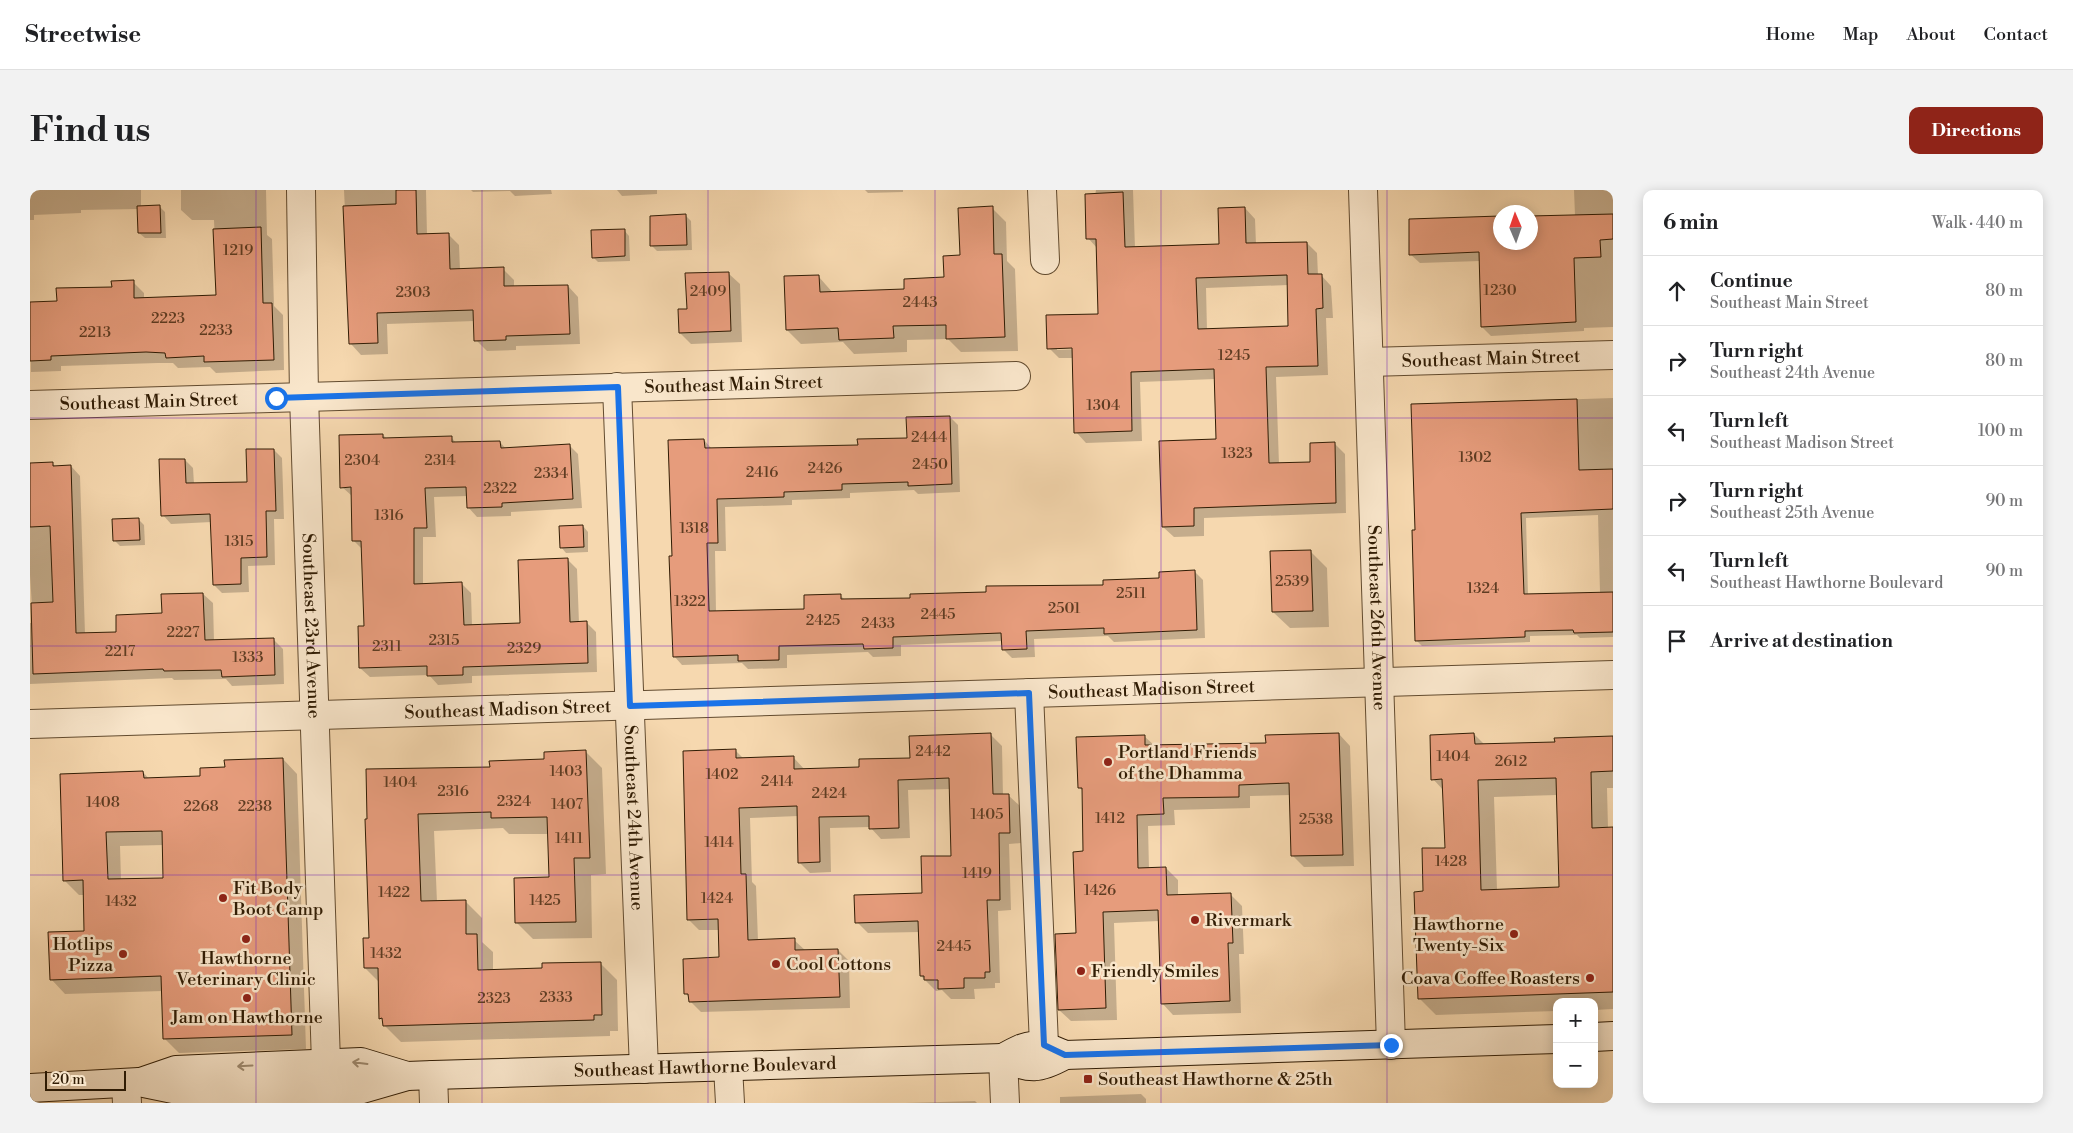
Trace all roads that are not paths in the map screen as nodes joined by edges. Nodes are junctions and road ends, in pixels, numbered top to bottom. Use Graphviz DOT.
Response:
graph roads {
  1 [pos="301,190"];
  2 [pos="1042,190"];
  3 [pos="1363,190"];
  4 [pos="1045,260"];
  5 [pos="1613,356"];
  6 [pos="1369,362"];
  7 [pos="1016,376"];
  8 [pos="618,387"];
  9 [pos="304,396"];
  10 [pos="30,405"];
  11 [pos="1613,676"];
  12 [pos="1378,682"];
  13 [pos="1029,693"];
  14 [pos="630,706"];
  15 [pos="315,715"];
  16 [pos="30,724"];
  17 [pos="1613,1036"];
  18 [pos="1598,1037"];
  19 [pos="1553,1039"];
  20 [pos="1391,1045"];
  21 [pos="1054,1050"];
  22 [pos="1003,1058"];
  23 [pos="326,1063"];
  24 [pos="728,1067"];
  25 [pos="644,1069"];
  26 [pos="420,1076"];
  27 [pos="30,1088"];
  28 [pos="131,1089"];
  29 [pos="434,1103"];
  30 [pos="730,1103"];
  31 [pos="1005,1103"];
  1 -- 9 [label="street, Southeast 23rd Avenue"];
  2 -- 4 [label="street"];
  3 -- 6 [label="street, Southeast 26th Avenue"];
  5 -- 6 [label="street, Southeast Main Street"];
  6 -- 12 [label="street, Southeast 26th Avenue"];
  7 -- 8 [label="street, Southeast Main Street"];
  8 -- 9 [label="street, Southeast Main Street"];
  8 -- 14 [label="street, Southeast 24th Avenue"];
  9 -- 10 [label="street, Southeast Main Street"];
  9 -- 15 [label="street, Southeast 23rd Avenue"];
  11 -- 12 [label="street, Southeast Madison Street"];
  12 -- 13 [label="street, Southeast Madison Street"];
  12 -- 20 [label="street, Southeast 26th Avenue"];
  13 -- 14 [label="street, Southeast Madison Street"];
  13 -- 21 [label="street"];
  14 -- 15 [label="street, Southeast Madison Street"];
  14 -- 25 [label="street, Southeast 24th Avenue"];
  15 -- 16 [label="street, Southeast Madison Street"];
  15 -- 23 [label="street, Southeast 23rd Avenue"];
  17 -- 18 [label="street"];
  19 -- 20 [label="street, Southeast Hawthorne Boulevard"];
  20 -- 21 [label="street, Southeast Hawthorne Boulevard"];
  21 -- 22 [label="street, Southeast Hawthorne Boulevard"];
  22 -- 24 [label="street, Southeast Hawthorne Boulevard"];
  22 -- 31 [label="street"];
  26 -- 23 [label="street, Southeast Hawthorne Boulevard, one-way"];
  23 -- 28 [label="street, Southeast Hawthorne Boulevard, one-way"];
  24 -- 25 [label="street, Southeast Hawthorne Boulevard"];
  24 -- 30 [label="street"];
  25 -- 26 [label="street, Southeast Hawthorne Boulevard"];
  26 -- 28 [label="street, Southeast Hawthorne Boulevard"];
  26 -- 29 [label="street"];
  27 -- 28 [label="street, Southeast Hawthorne Boulevard"];
}
